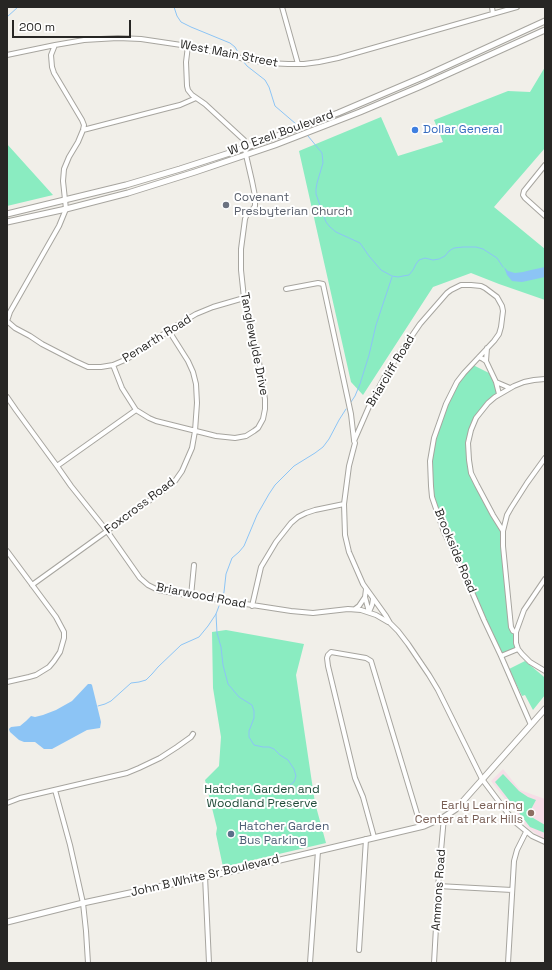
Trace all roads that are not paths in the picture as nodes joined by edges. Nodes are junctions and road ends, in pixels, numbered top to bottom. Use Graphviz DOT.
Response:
graph roads {
  1 [pos="282,7"];
  2 [pos="492,7"];
  3 [pos="517,7"];
  4 [pos="493,14"];
  5 [pos="545,21"];
  6 [pos="545,30"];
  7 [pos="504,40"];
  8 [pos="54,45"];
  9 [pos="188,46"];
  10 [pos="507,47"];
  11 [pos="7,56"];
  12 [pos="298,64"];
  13 [pos="433,72"];
  14 [pos="436,79"];
  15 [pos="384,93"];
  16 [pos="196,98"];
  17 [pos="388,101"];
  18 [pos="83,130"];
  19 [pos="245,148"];
  20 [pos="246,155"];
  21 [pos="545,165"];
  22 [pos="65,201"];
  23 [pos="66,209"];
  24 [pos="7,214"];
  25 [pos="545,216"];
  26 [pos="7,222"];
  27 [pos="286,289"];
  28 [pos="244,298"];
  29 [pos="9,313"];
  30 [pos="7,321"];
  31 [pos="169,331"];
  32 [pos="488,348"];
  33 [pos="478,357"];
  34 [pos="486,361"];
  35 [pos="113,365"];
  36 [pos="545,379"];
  37 [pos="496,382"];
  38 [pos="510,388"];
  39 [pos="499,394"];
  40 [pos="7,397"];
  41 [pos="136,410"];
  42 [pos="195,431"];
  43 [pos="354,441"];
  44 [pos="545,458"];
  45 [pos="57,466"];
  46 [pos="344,504"];
  47 [pos="107,531"];
  48 [pos="503,532"];
  49 [pos="7,551"];
  50 [pos="194,565"];
  51 [pos="545,580"];
  52 [pos="32,585"];
  53 [pos="366,589"];
  54 [pos="191,596"];
  55 [pos="365,597"];
  56 [pos="373,599"];
  57 [pos="252,606"];
  58 [pos="355,609"];
  59 [pos="369,612"];
  60 [pos="390,623"];
  61 [pos="516,632"];
  62 [pos="518,649"];
  63 [pos="501,656"];
  64 [pos="545,671"];
  65 [pos="7,682"];
  66 [pos="545,708"];
  67 [pos="531,725"];
  68 [pos="193,734"];
  69 [pos="482,779"];
  70 [pos="55,790"];
  71 [pos="7,803"];
  72 [pos="444,818"];
  73 [pos="421,827"];
  74 [pos="526,832"];
  75 [pos="374,837"];
  76 [pos="366,839"];
  77 [pos="545,842"];
  78 [pos="318,850"];
  79 [pos="205,876"];
  80 [pos="438,886"];
  81 [pos="512,890"];
  82 [pos="83,903"];
  83 [pos="7,922"];
  84 [pos="359,950"];
  85 [pos="88,963"];
  86 [pos="210,963"];
  87 [pos="310,963"];
  88 [pos="434,963"];
  89 [pos="508,963"];
  1 -- 12 [label="street"];
  2 -- 4 [label="street"];
  3 -- 4 [label="street, West Main Street"];
  4 -- 12 [label="street, West Main Street"];
  5 -- 7 [label="main road, W O Ezell Boulevard"];
  6 -- 10 [label="main road, W O Ezell Boulevard"];
  7 -- 10 [label="main road"];
  7 -- 13 [label="main road, W O Ezell Boulevard"];
  8 -- 9 [label="street, West Main Street"];
  8 -- 11 [label="street, West Main Street"];
  8 -- 18 [label="street"];
  9 -- 12 [label="street, West Main Street"];
  9 -- 16 [label="street"];
  10 -- 14 [label="main road, W O Ezell Boulevard"];
  13 -- 14 [label="main road"];
  13 -- 15 [label="main road, W O Ezell Boulevard"];
  14 -- 17 [label="main road, W O Ezell Boulevard"];
  15 -- 17 [label="main road"];
  15 -- 19 [label="main road, W O Ezell Boulevard"];
  16 -- 18 [label="street"];
  16 -- 19 [label="street"];
  17 -- 20 [label="main road, W O Ezell Boulevard"];
  18 -- 22 [label="street"];
  19 -- 20 [label="street"];
  19 -- 22 [label="main road, W O Ezell Boulevard"];
  20 -- 23 [label="main road, W O Ezell Boulevard"];
  20 -- 28 [label="street, Tanglewylde Drive"];
  21 -- 25 [label="street"];
  22 -- 23 [label="street"];
  22 -- 24 [label="main road, W O Ezell Boulevard"];
  23 -- 26 [label="main road, W O Ezell Boulevard"];
  23 -- 29 [label="street"];
  27 -- 43 [label="street"];
  28 -- 31 [label="street, Penarth Road"];
  28 -- 42 [label="street, Tanglewylde Drive"];
  29 -- 30 [label="street"];
  30 -- 35 [label="street, Penarth Road"];
  31 -- 35 [label="street, Penarth Road"];
  31 -- 42 [label="street, Foxcross Road"];
  32 -- 33 [label="street, Brookside Road"];
  32 -- 34 [label="street"];
  32 -- 43 [label="street, Briarcliff Road"];
  33 -- 34 [label="street"];
  33 -- 63 [label="street, Brookside Road"];
  34 -- 37 [label="street"];
  35 -- 41 [label="street, Tanglewylde Drive"];
  36 -- 38 [label="street"];
  37 -- 38 [label="street"];
  37 -- 39 [label="street"];
  38 -- 39 [label="street"];
  39 -- 48 [label="street"];
  40 -- 45 [label="street, Briarwood Road"];
  41 -- 42 [label="street, Tanglewylde Drive"];
  41 -- 45 [label="street"];
  42 -- 47 [label="street, Foxcross Road"];
  43 -- 46 [label="street, Briarcliff Road"];
  44 -- 48 [label="street"];
  45 -- 47 [label="street, Briarwood Road"];
  46 -- 53 [label="street, Briarcliff Road"];
  46 -- 57 [label="street"];
  47 -- 52 [label="street, Foxcross Road"];
  47 -- 54 [label="street, Briarwood Road"];
  48 -- 61 [label="street"];
  49 -- 52 [label="street"];
  50 -- 54 [label="street"];
  51 -- 61 [label="street"];
  52 -- 65 [label="street"];
  53 -- 55 [label="street"];
  53 -- 56 [label="street, Briarcliff Road"];
  54 -- 57 [label="street, Briarwood Road"];
  55 -- 58 [label="street"];
  55 -- 59 [label="street"];
  56 -- 59 [label="street"];
  56 -- 60 [label="street, Briarcliff Road"];
  57 -- 58 [label="street, Briarwood Road"];
  58 -- 59 [label="street, Briarwood Road"];
  59 -- 60 [label="street, Briarwood Road"];
  60 -- 69 [label="street, Briarcliff Road"];
  61 -- 62 [label="street"];
  62 -- 63 [label="street"];
  62 -- 64 [label="street"];
  63 -- 67 [label="street, Brookside Road"];
  66 -- 67 [label="main road, John B White Sr Boulevard"];
  67 -- 69 [label="main road, John B White Sr Boulevard"];
  68 -- 70 [label="street"];
  69 -- 72 [label="main road, John B White Sr Boulevard"];
  69 -- 74 [label="street, Briarcliff Road"];
  70 -- 71 [label="street"];
  70 -- 82 [label="street"];
  72 -- 73 [label="main road, John B White Sr Boulevard"];
  72 -- 80 [label="street, Ammons Road"];
  73 -- 75 [label="main road, John B White Sr Boulevard"];
  73 -- 75 [label="street"];
  74 -- 77 [label="street, Briarcliff Road"];
  74 -- 81 [label="street"];
  75 -- 76 [label="main road, John B White Sr Boulevard"];
  76 -- 78 [label="main road, John B White Sr Boulevard"];
  76 -- 84 [label="street"];
  78 -- 79 [label="main road, John B White Sr Boulevard"];
  78 -- 87 [label="street"];
  79 -- 82 [label="main road, John B White Sr Boulevard"];
  79 -- 86 [label="street"];
  80 -- 81 [label="street"];
  80 -- 88 [label="street, Ammons Road"];
  81 -- 89 [label="street"];
  82 -- 83 [label="main road, John B White Sr Boulevard"];
  82 -- 85 [label="street"];
}
